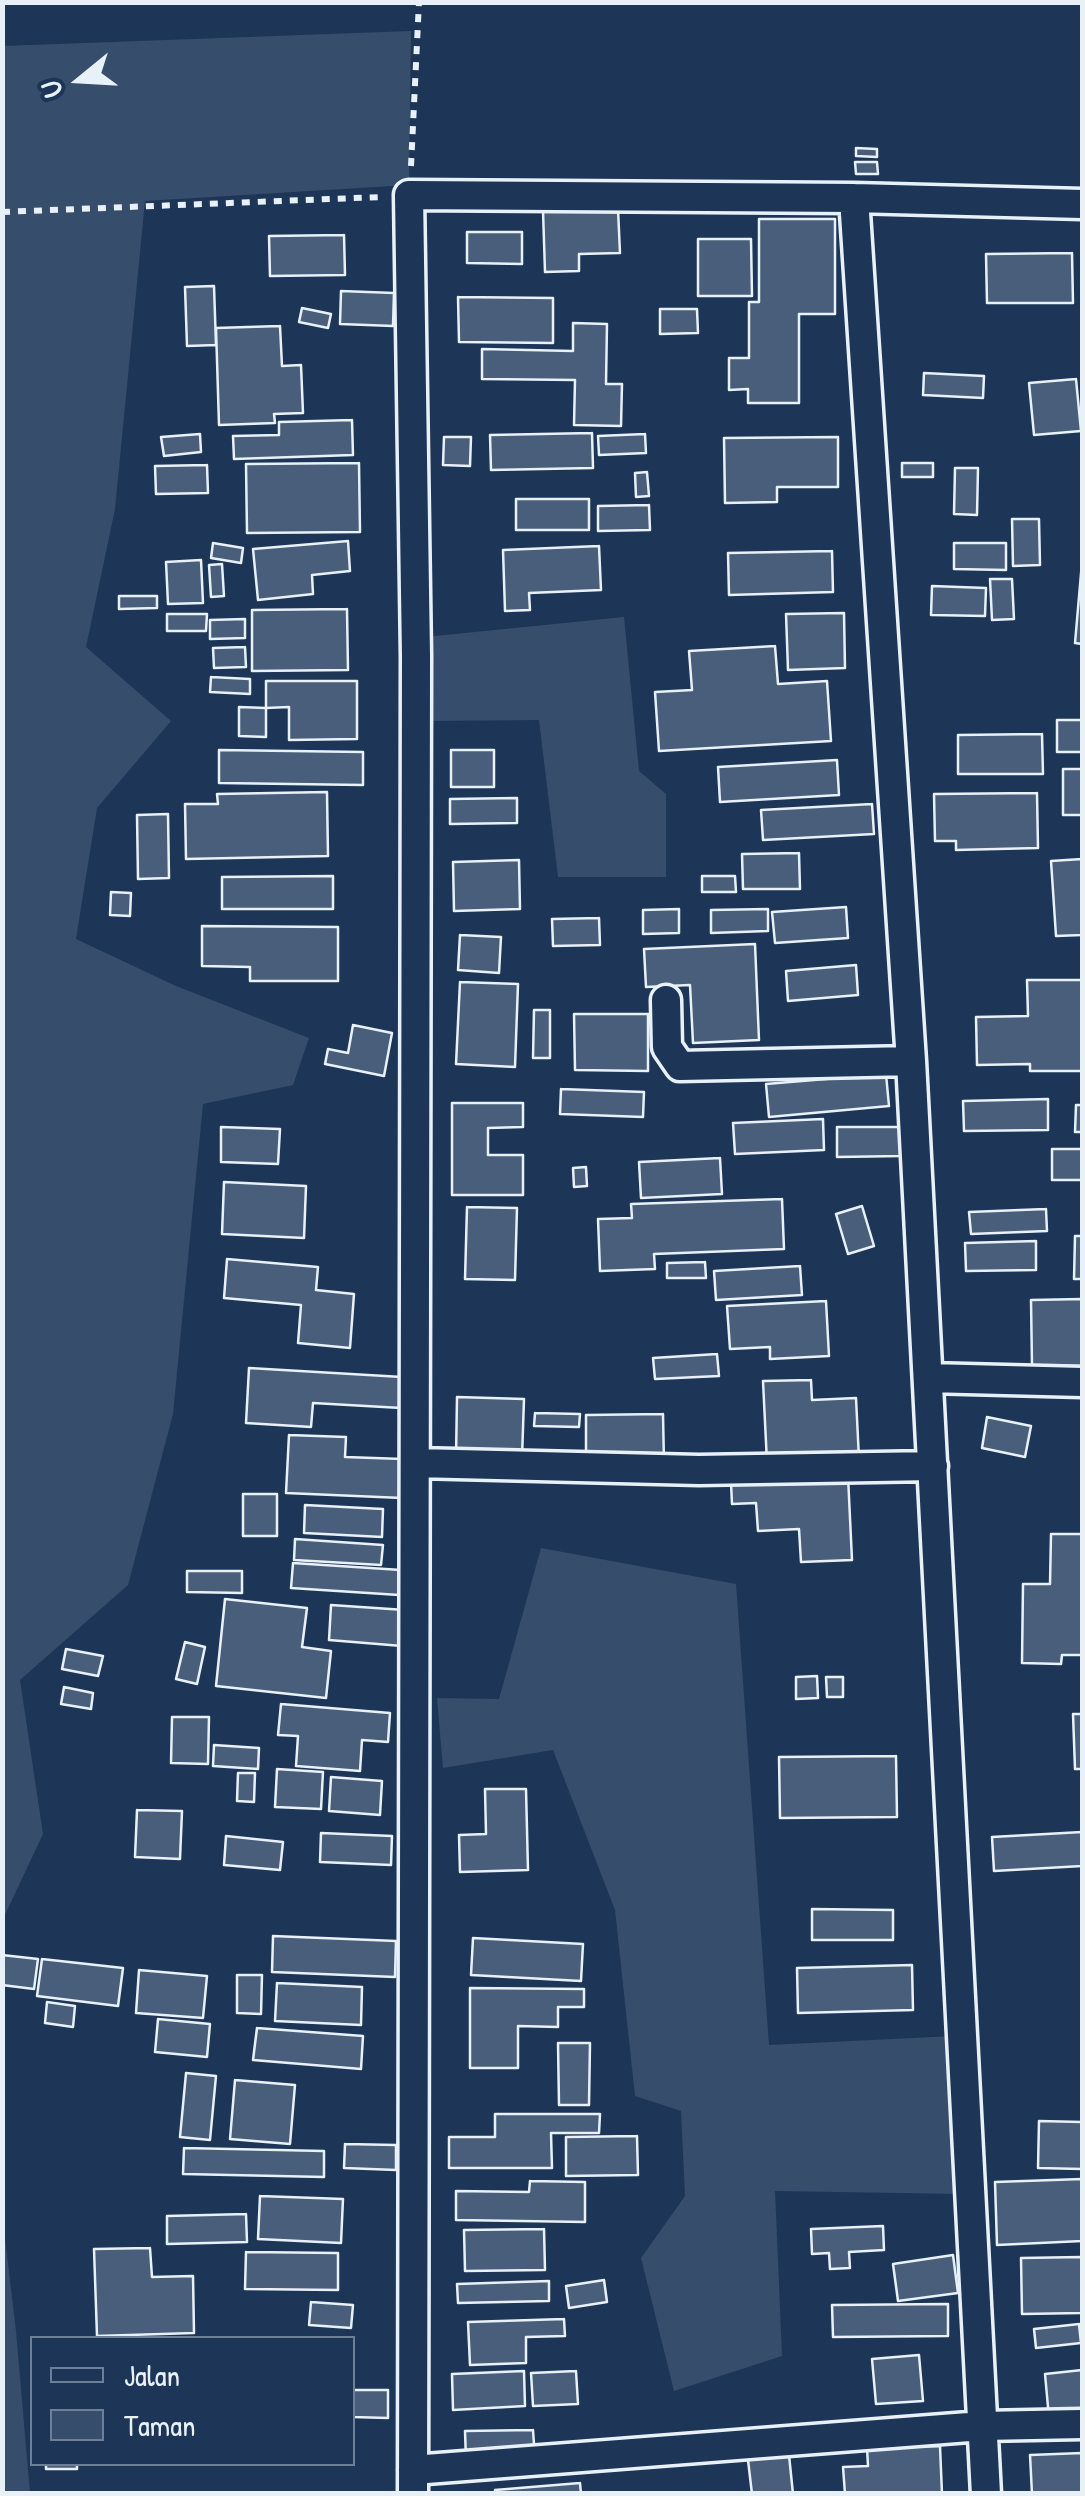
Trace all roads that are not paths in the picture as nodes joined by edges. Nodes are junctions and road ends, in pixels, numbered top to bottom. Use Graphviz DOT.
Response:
graph roads {
  1 [pos="854,198"];
  2 [pos="1082,204"];
  3 [pos="666,1000"];
  4 [pos="911,1061"];
  5 [pos="928,1378"];
  6 [pos="1082,1382"];
  7 [pos="416,1463"];
  8 [pos="933,1466"];
  9 [pos="1082,2424"];
  10 [pos="982,2426"];
  11 [pos="413,2482"];
  12 [pos="986,2494"];
  1 -- 2 [label="street"];
  1 -- 4 [label="street"];
  1 -- 7 [label="street"];
  3 -- 4 [label="street"];
  4 -- 5 [label="street"];
  5 -- 6 [label="street"];
  5 -- 8 [label="street"];
  7 -- 8 [label="street"];
  7 -- 11 [label="street"];
  8 -- 10 [label="street"];
  9 -- 10 [label="street"];
  10 -- 11 [label="street"];
  10 -- 12 [label="street"];
}
